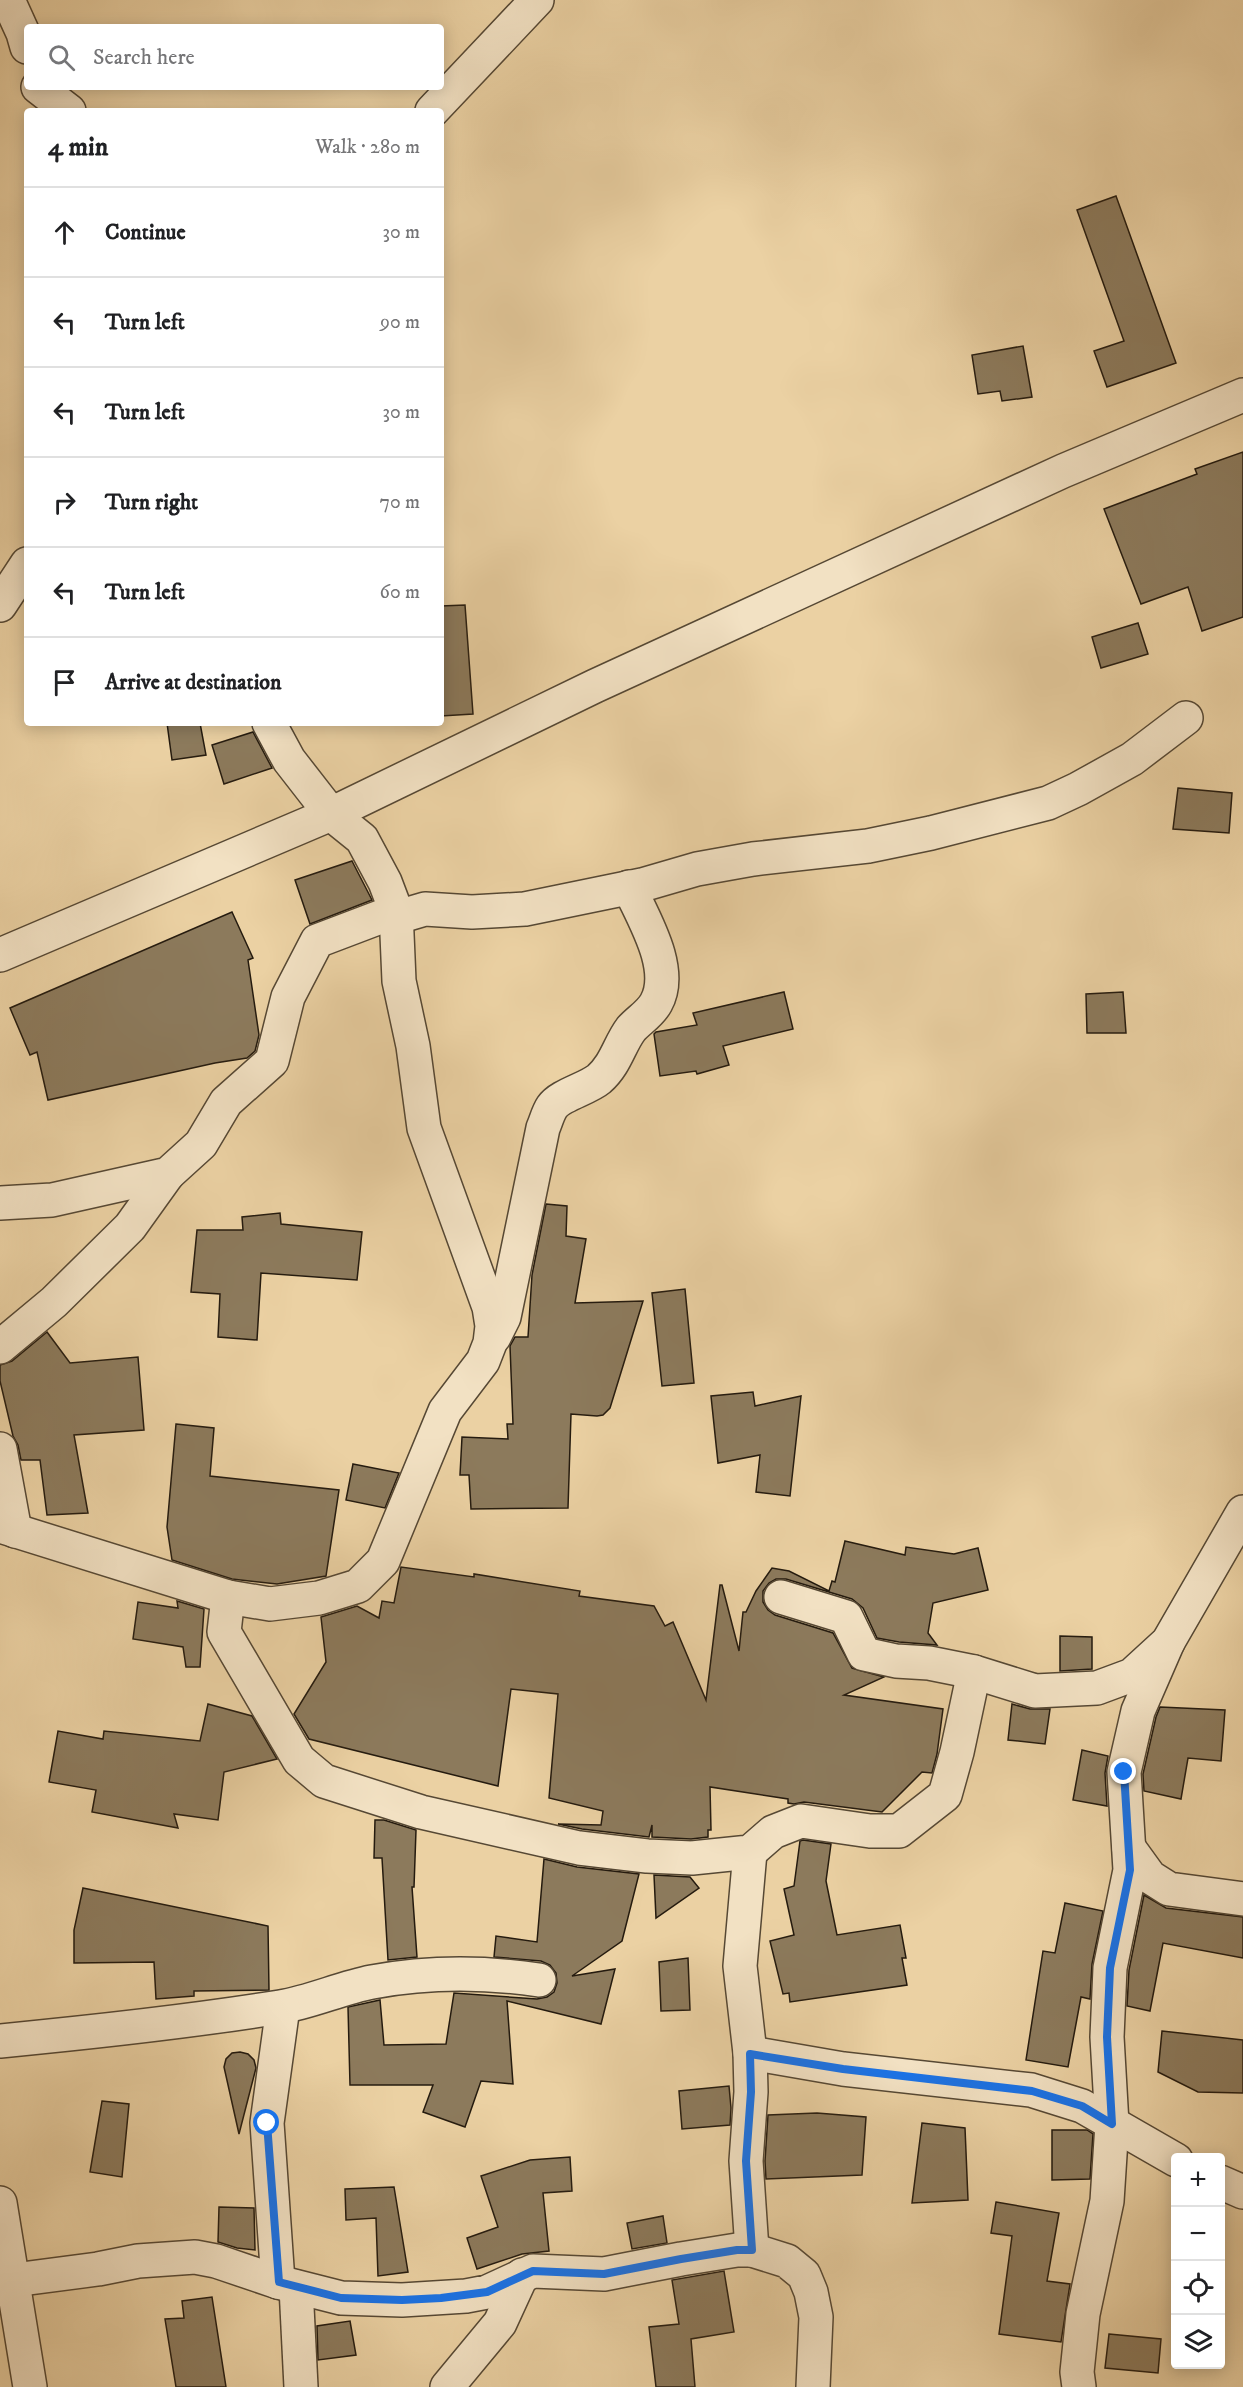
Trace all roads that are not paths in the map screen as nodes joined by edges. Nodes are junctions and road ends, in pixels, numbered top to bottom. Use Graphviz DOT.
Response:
graph roads {
  1 [pos="8,0"];
  2 [pos="537,0"];
  3 [pos="24,36"];
  4 [pos="42,90"];
  5 [pos="65,108"];
  6 [pos="435,108"];
  7 [pos="1243,395"];
  8 [pos="24,569"];
  9 [pos="0,605"];
  10 [pos="1186,718"];
  11 [pos="271,726"];
  12 [pos="331,814"];
  13 [pos="629,887"];
  14 [pos="396,911"];
  15 [pos="0,955"];
  16 [pos="168,1174"];
  17 [pos="0,1203"];
  18 [pos="490,1343"];
  19 [pos="0,1347"];
  20 [pos="0,1449"];
  21 [pos="1243,1512"];
  22 [pos="7,1529"];
  23 [pos="228,1596"];
  24 [pos="781,1597"];
  25 [pos="1168,1642"];
  26 [pos="975,1672"];
  27 [pos="1129,1848"];
  28 [pos="750,1852"];
  29 [pos="1243,1899"];
  30 [pos="539,1980"];
  31 [pos="283,2007"];
  32 [pos="0,2042"];
  33 [pos="750,2054"];
  34 [pos="1112,2124"];
  35 [pos="1171,2157"];
  36 [pos="1225,2184"];
  37 [pos="1243,2192"];
  38 [pos="0,2203"];
  39 [pos="752,2250"];
  40 [pos="522,2275"];
  41 [pos="14,2280"];
  42 [pos="287,2284"];
  43 [pos="30,2387"];
  44 [pos="301,2387"];
  45 [pos="447,2387"];
  46 [pos="813,2387"];
  47 [pos="1079,2387"];
  1 -- 3 [label="street"];
  2 -- 6 [label="street"];
  4 -- 5 [label="street"];
  7 -- 12 [label="street"];
  8 -- 9 [label="street"];
  10 -- 13 [label="street"];
  11 -- 12 [label="street"];
  12 -- 14 [label="street"];
  12 -- 15 [label="street"];
  13 -- 14 [label="street"];
  13 -- 18 [label="street"];
  14 -- 16 [label="street"];
  14 -- 18 [label="street"];
  16 -- 17 [label="street"];
  16 -- 19 [label="street"];
  18 -- 23 [label="street"];
  20 -- 22 [label="street"];
  21 -- 25 [label="street"];
  22 -- 23 [label="street"];
  23 -- 28 [label="street"];
  24 -- 26 [label="street"];
  25 -- 26 [label="street"];
  25 -- 27 [label="street"];
  26 -- 28 [label="street"];
  27 -- 29 [label="street"];
  27 -- 34 [label="street"];
  28 -- 33 [label="street"];
  30 -- 31 [label="street"];
  31 -- 32 [label="street"];
  31 -- 42 [label="street"];
  33 -- 34 [label="street"];
  33 -- 39 [label="street"];
  34 -- 35 [label="street"];
  34 -- 47 [label="street"];
  36 -- 37 [label="street"];
  38 -- 41 [label="street"];
  39 -- 40 [label="street"];
  39 -- 46 [label="street"];
  40 -- 42 [label="street"];
  40 -- 45 [label="street"];
  41 -- 42 [label="street"];
  41 -- 43 [label="street"];
  42 -- 44 [label="street"];
}
